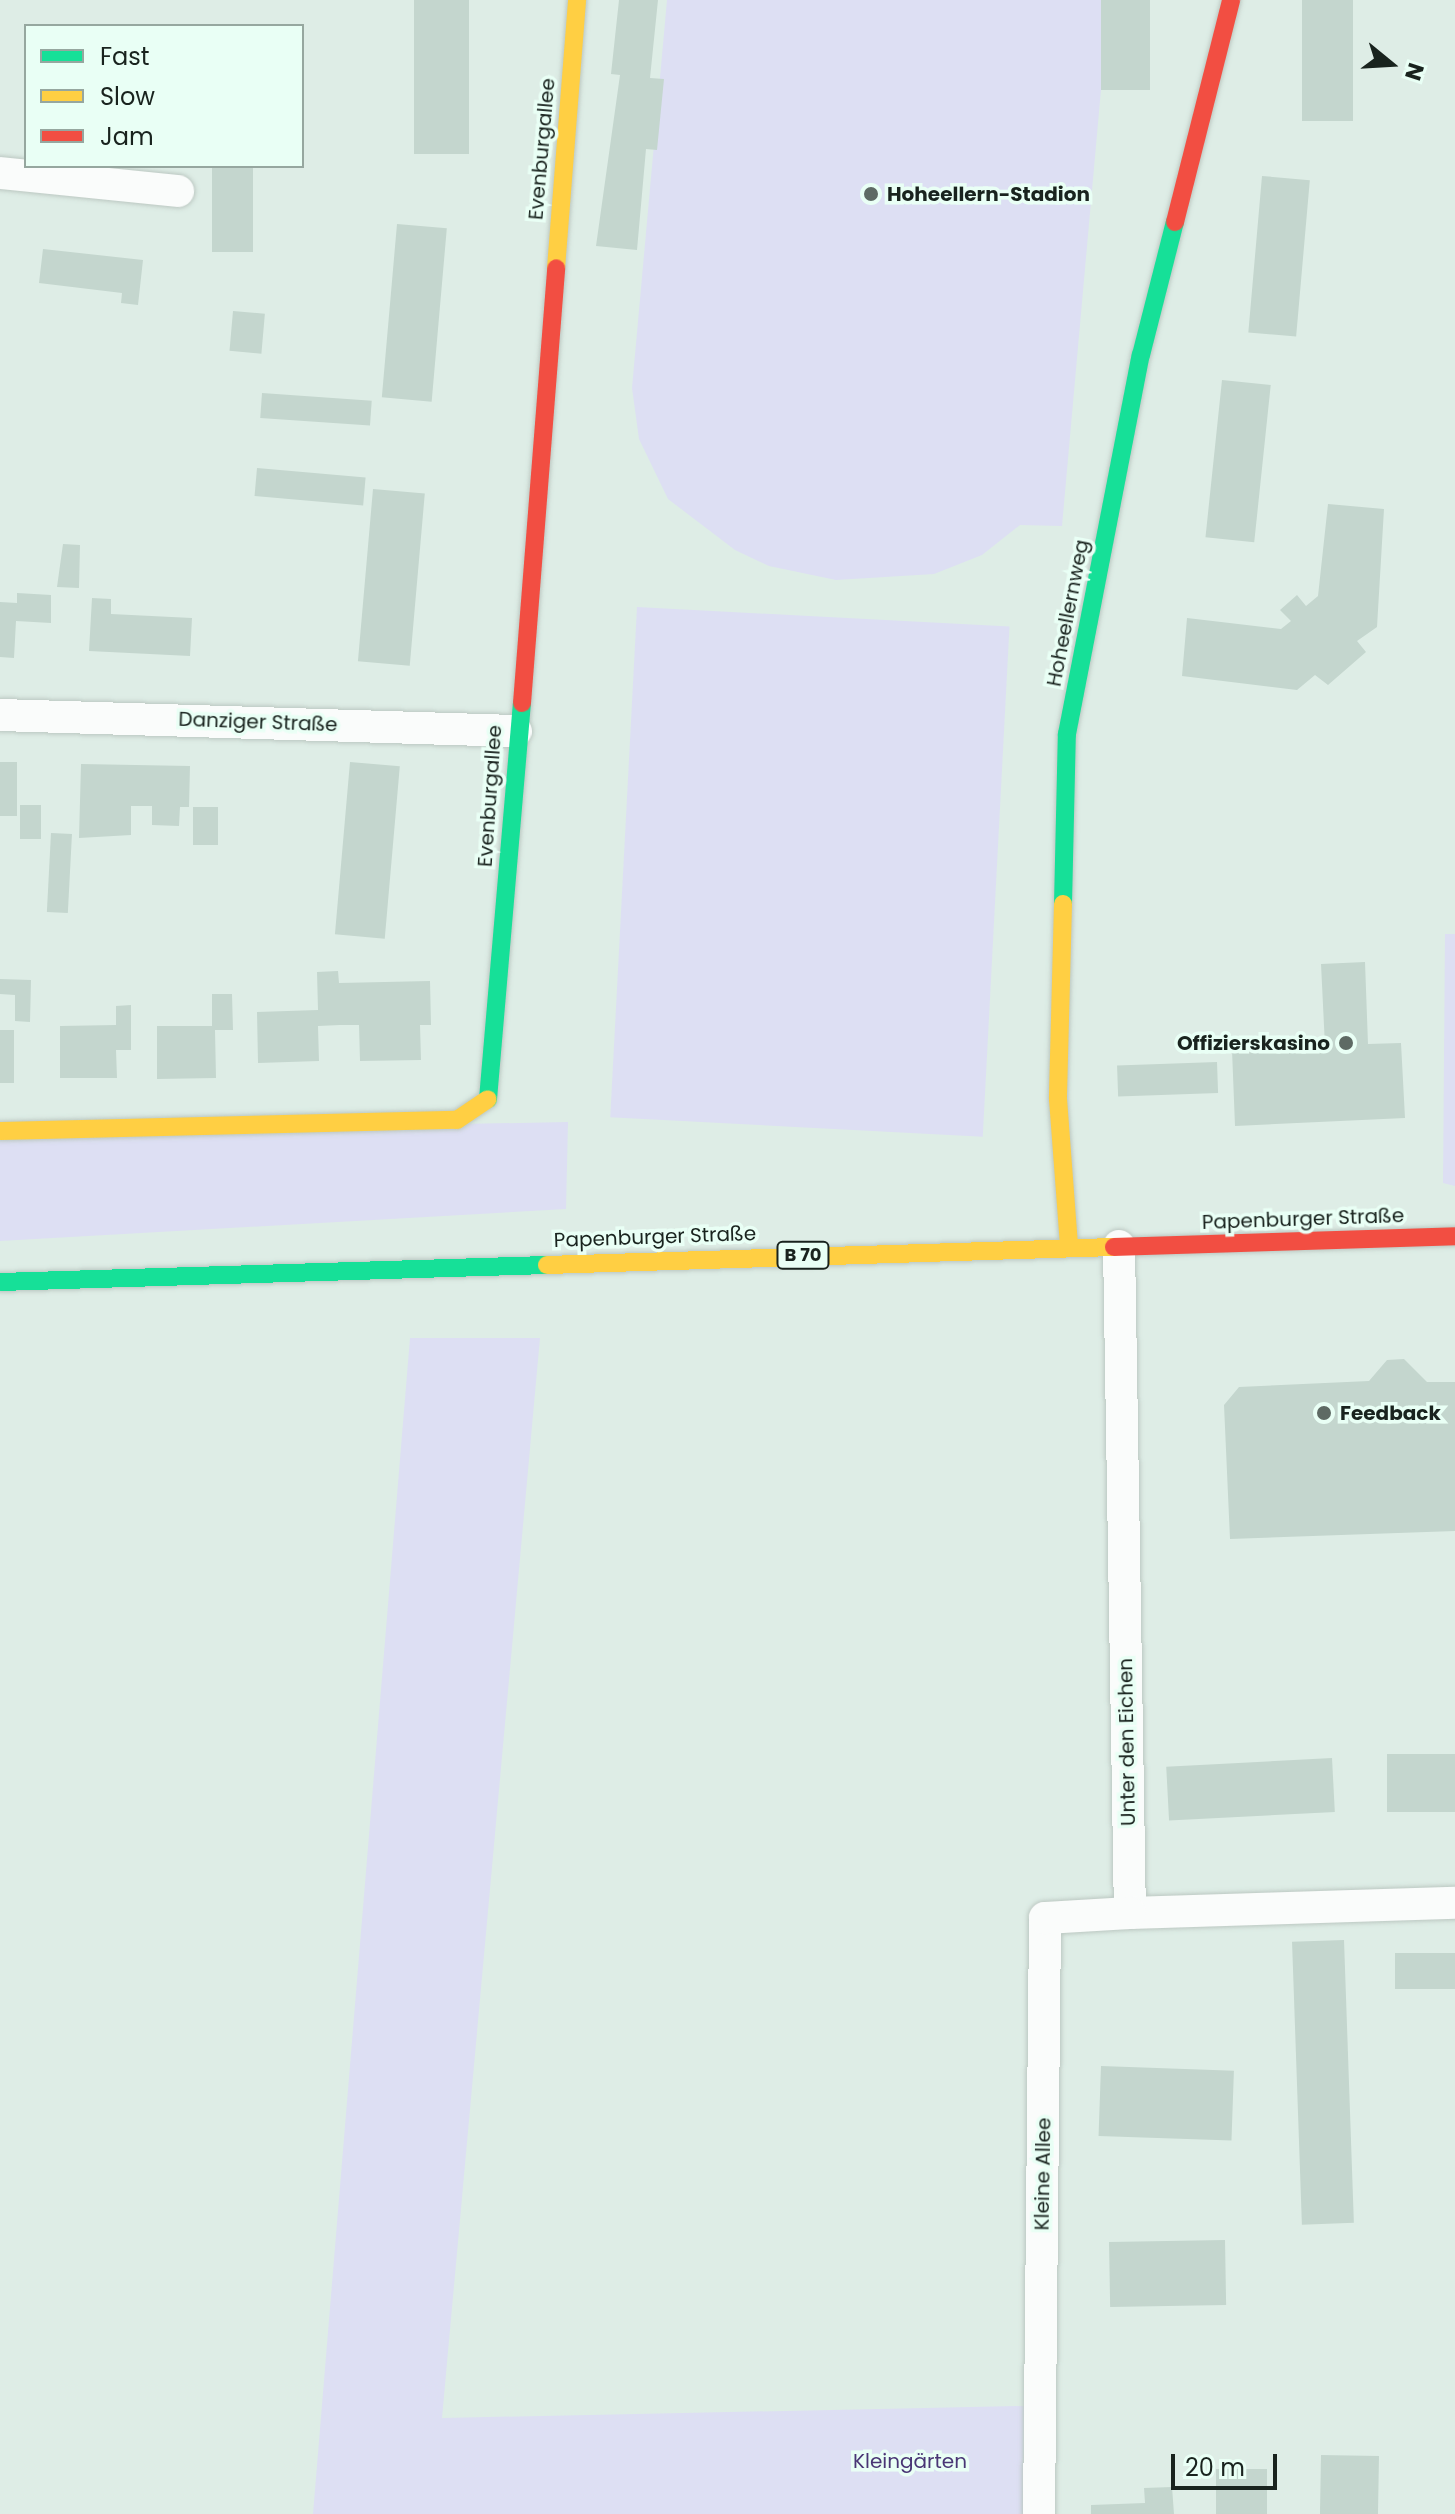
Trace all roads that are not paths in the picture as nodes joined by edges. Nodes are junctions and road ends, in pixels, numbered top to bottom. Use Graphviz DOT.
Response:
graph roads {
  1 [pos="577,0"];
  2 [pos="1231,0"];
  3 [pos="0,173"];
  4 [pos="178,191"];
  5 [pos="0,715"];
  6 [pos="516,731"];
  7 [pos="0,1131"];
  8 [pos="1455,1236"];
  9 [pos="1119,1246"];
  10 [pos="1069,1247"];
  11 [pos="0,1282"];
  12 [pos="1455,1903"];
  13 [pos="1130,1913"];
  14 [pos="1039,2514"];
  1 -- 6 [label="street, Evenburgallee"];
  2 -- 10 [label="street, Hoheellernweg"];
  3 -- 4 [label="street"];
  5 -- 6 [label="street, Danziger Straße"];
  6 -- 7 [label="street, Evenburgallee"];
  8 -- 9 [label="street, Papenburger Straße / B 70"];
  9 -- 10 [label="street, Papenburger Straße / B 70"];
  9 -- 13 [label="street, Unter den Eichen"];
  10 -- 11 [label="street, Papenburger Straße / B 70"];
  12 -- 13 [label="street"];
  13 -- 14 [label="street, Kleine Allee"];
}
